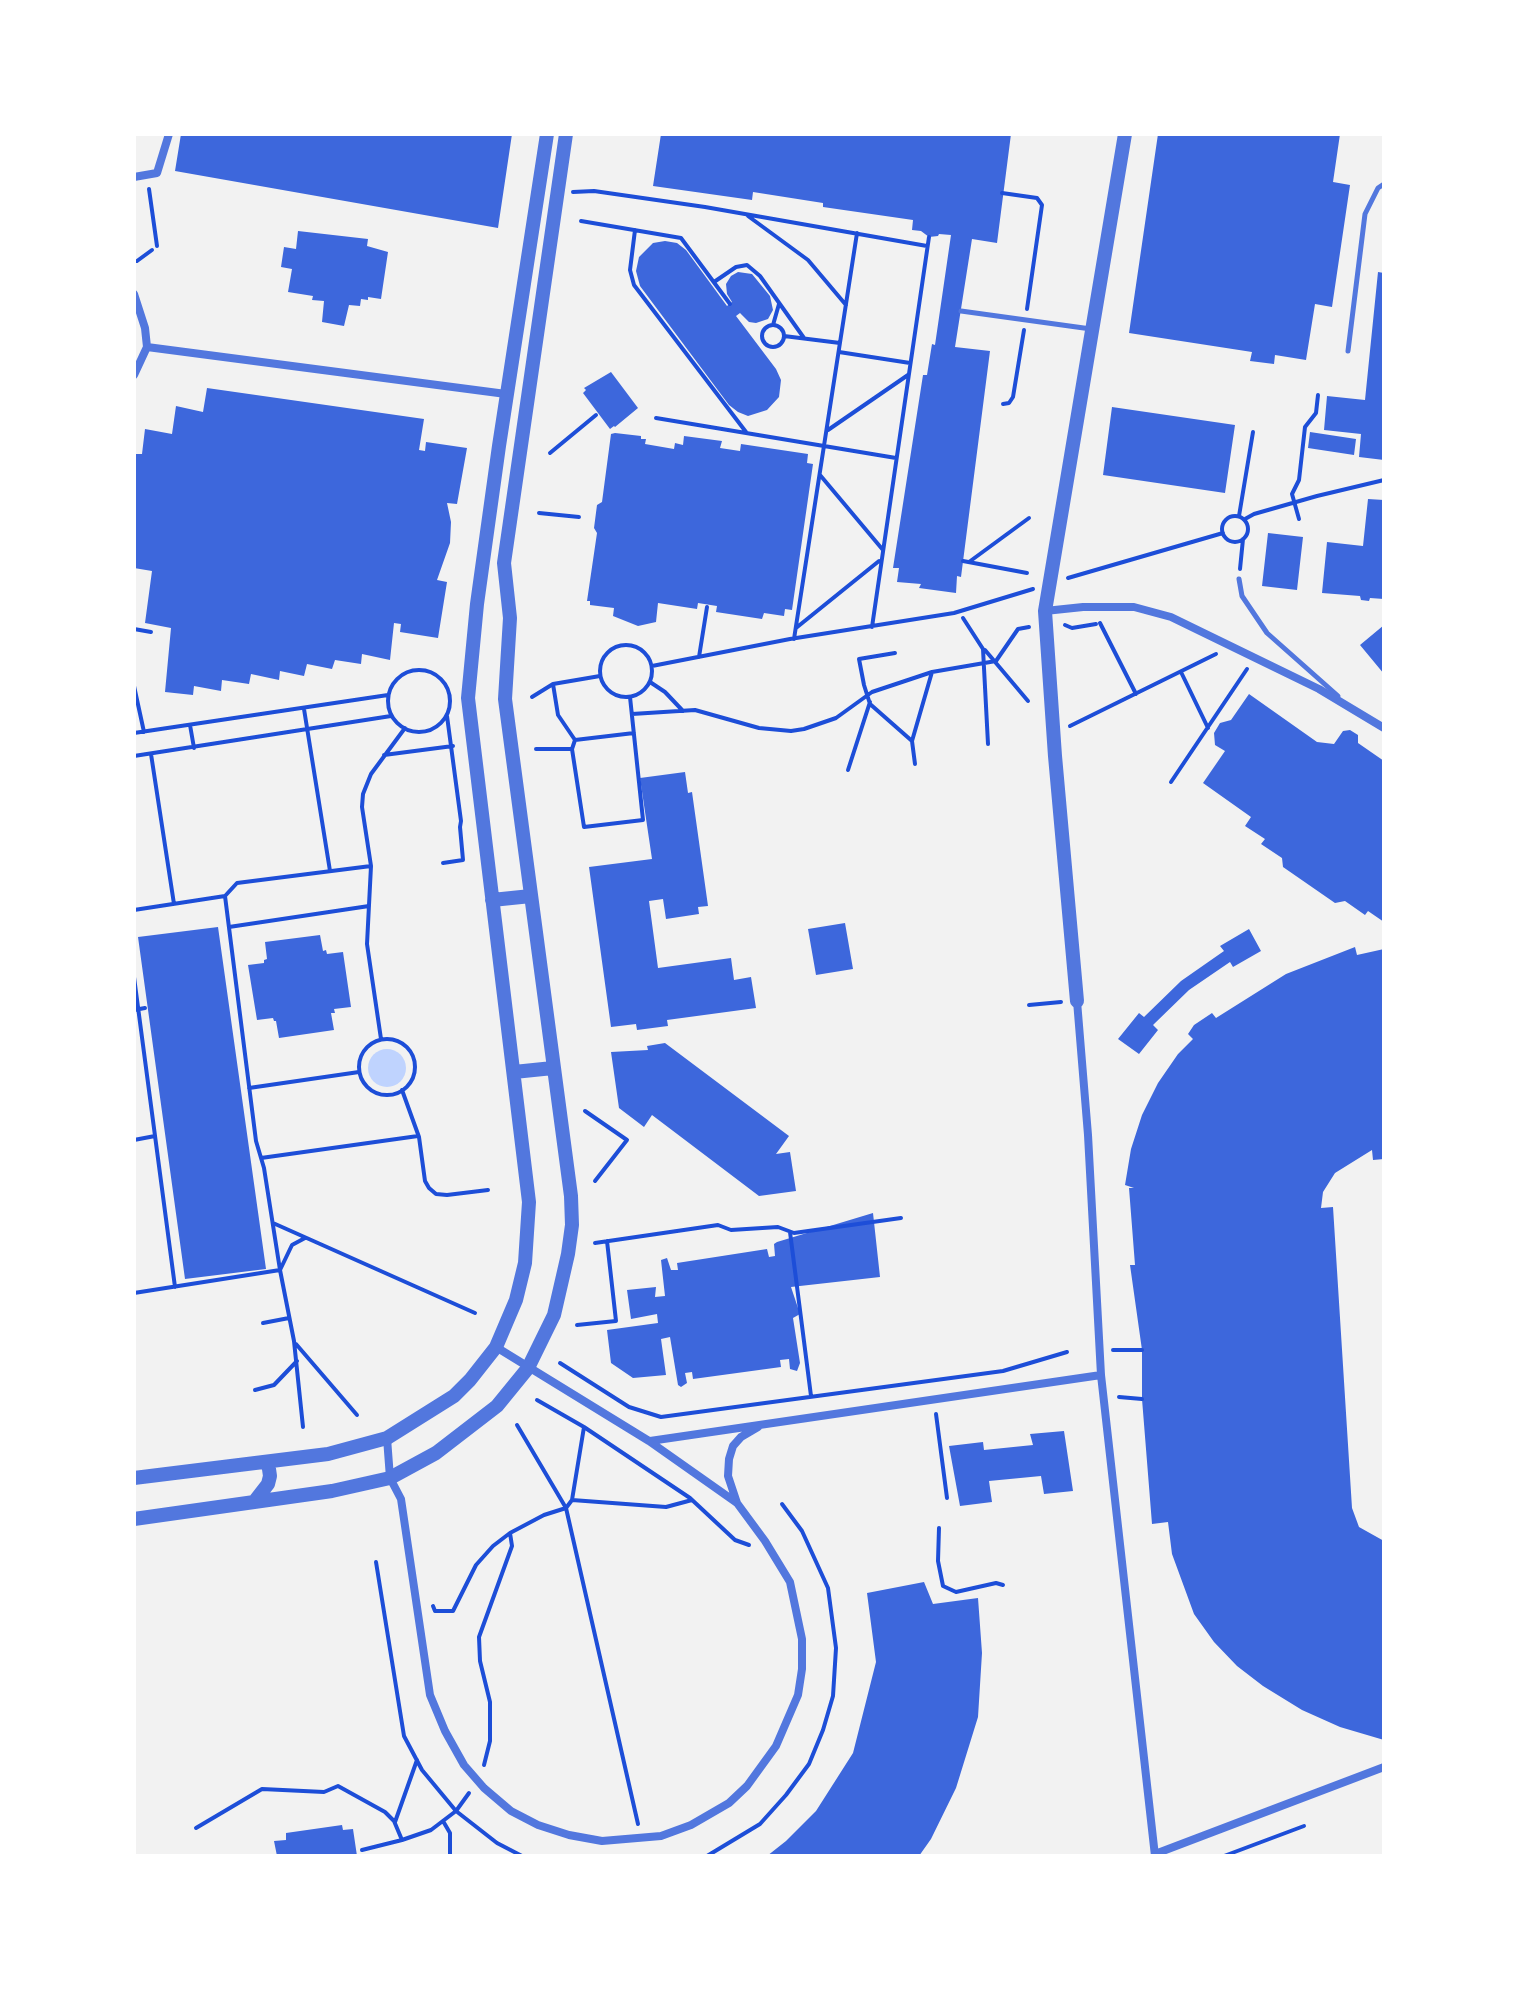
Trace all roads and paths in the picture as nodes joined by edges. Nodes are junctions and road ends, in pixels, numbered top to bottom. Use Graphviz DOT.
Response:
graph roads {
  1 [pos="169,134"];
  2 [pos="547,134"];
  3 [pos="566,134"];
  4 [pos="1125,134"];
  5 [pos="147,175"];
  6 [pos="134,177"];
  7 [pos="1384,184"];
  8 [pos="570,192"];
  9 [pos="1002,193"];
  10 [pos="746,214"];
  11 [pos="581,221"];
  12 [pos="635,230"];
  13 [pos="857,233"];
  14 [pos="929,237"];
  15 [pos="927,246"];
  16 [pos="137,261"];
  17 [pos="714,282"];
  18 [pos="134,294"];
  19 [pos="779,303"];
  20 [pos="730,304"];
  21 [pos="846,305"];
  22 [pos="961,311"];
  23 [pos="1025,320"];
  24 [pos="773,325"];
  25 [pos="1091,329"];
  26 [pos="784,336"];
  27 [pos="804,338"];
  28 [pos="840,343"];
  29 [pos="147,347"];
  30 [pos="1348,351"];
  31 [pos="839,352"];
  32 [pos="910,363"];
  33 [pos="134,375"];
  34 [pos="908,375"];
  35 [pos="506,394"];
  36 [pos="1318,395"];
  37 [pos="528,397"];
  38 [pos="1003,404"];
  39 [pos="596,415"];
  40 [pos="656,418"];
  41 [pos="828,430"];
  42 [pos="1253,432"];
  43 [pos="747,434"];
  44 [pos="825,447"];
  45 [pos="550,453"];
  46 [pos="896,458"];
  47 [pos="819,474"];
  48 [pos="1384,480"];
  49 [pos="1295,502"];
  50 [pos="539,513"];
  51 [pos="1239,516"];
  52 [pos="579,517"];
  53 [pos="1029,518"];
  54 [pos="1245,519"];
  55 [pos="1299,519"];
  56 [pos="1223,533"];
  57 [pos="1243,539"];
  58 [pos="883,550"];
  59 [pos="881,560"];
  60 [pos="1027,573"];
  61 [pos="1239,579"];
  62 [pos="1056,582"];
  63 [pos="1042,586"];
  64 [pos="707,607"];
  65 [pos="1045,611"];
  66 [pos="963,618"];
  67 [pos="1111,622"];
  68 [pos="1100,623"];
  69 [pos="1065,625"];
  70 [pos="872,627"];
  71 [pos="1029,627"];
  72 [pos="796,628"];
  73 [pos="134,629"];
  74 [pos="151,632"];
  75 [pos="794,639"];
  76 [pos="1206,647"];
  77 [pos="983,649"];
  78 [pos="895,653"];
  79 [pos="1218,653"];
  80 [pos="699,657"];
  81 [pos="1228,658"];
  82 [pos="996,661"];
  83 [pos="985,663"];
  84 [pos="1237,664"];
  85 [pos="652,666"];
  86 [pos="1247,669"];
  87 [pos="932,672"];
  88 [pos="1181,672"];
  89 [pos="600,676"];
  90 [pos="1259,676"];
  91 [pos="650,682"];
  92 [pos="553,684"];
  93 [pos="134,686"];
  94 [pos="869,694"];
  95 [pos="1136,694"];
  96 [pos="388,695"];
  97 [pos="532,697"];
  98 [pos="630,697"];
  99 [pos="1028,701"];
  100 [pos="870,704"];
  101 [pos="1348,705"];
  102 [pos="304,709"];
  103 [pos="683,711"];
  104 [pos="447,714"];
  105 [pos="632,714"];
  106 [pos="391,716"];
  107 [pos="190,725"];
  108 [pos="1070,726"];
  109 [pos="405,728"];
  110 [pos="1208,728"];
  111 [pos="1384,728"];
  112 [pos="307,730"];
  113 [pos="144,732"];
  114 [pos="134,733"];
  115 [pos="634,733"];
  116 [pos="575,740"];
  117 [pos="912,741"];
  118 [pos="466,744"];
  119 [pos="988,744"];
  120 [pos="452,746"];
  121 [pos="194,748"];
  122 [pos="536,749"];
  123 [pos="572,749"];
  124 [pos="151,754"];
  125 [pos="384,755"];
  126 [pos="134,756"];
  127 [pos="915,764"];
  128 [pos="848,770"];
  129 [pos="1171,782"];
  130 [pos="443,863"];
  131 [pos="371,866"];
  132 [pos="330,871"];
  133 [pos="225,896"];
  134 [pos="531,896"];
  135 [pos="492,900"];
  136 [pos="174,904"];
  137 [pos="369,906"];
  138 [pos="134,910"];
  139 [pos="229,927"];
  140 [pos="134,977"];
  141 [pos="136,999"];
  142 [pos="1077,1001"];
  143 [pos="1061,1002"];
  144 [pos="1029,1005"];
  145 [pos="145,1008"];
  146 [pos="134,1010"];
  147 [pos="137,1021"];
  148 [pos="381,1039"];
  149 [pos="553,1068"];
  150 [pos="359,1072"];
  151 [pos="514,1072"];
  152 [pos="249,1088"];
  153 [pos="402,1090"];
  154 [pos="585,1111"];
  155 [pos="155,1136"];
  156 [pos="418,1136"];
  157 [pos="134,1140"];
  158 [pos="261,1158"];
  159 [pos="595,1181"];
  160 [pos="488,1190"];
  161 [pos="901,1218"];
  162 [pos="273,1223"];
  163 [pos="790,1231"];
  164 [pos="308,1238"];
  165 [pos="607,1241"];
  166 [pos="595,1243"];
  167 [pos="280,1270"];
  168 [pos="175,1287"];
  169 [pos="134,1293"];
  170 [pos="475,1313"];
  171 [pos="289,1318"];
  172 [pos="263,1323"];
  173 [pos="577,1325"];
  174 [pos="294,1341"];
  175 [pos="496,1347"];
  176 [pos="1110,1350"];
  177 [pos="1142,1350"];
  178 [pos="1067,1352"];
  179 [pos="297,1361"];
  180 [pos="560,1363"];
  181 [pos="528,1368"];
  182 [pos="1101,1375"];
  183 [pos="931,1380"];
  184 [pos="255,1390"];
  185 [pos="811,1396"];
  186 [pos="1112,1397"];
  187 [pos="933,1399"];
  188 [pos="1142,1399"];
  189 [pos="537,1400"];
  190 [pos="357,1415"];
  191 [pos="517,1425"];
  192 [pos="763,1425"];
  193 [pos="303,1427"];
  194 [pos="584,1427"];
  195 [pos="387,1438"];
  196 [pos="649,1441"];
  197 [pos="268,1462"];
  198 [pos="134,1478"];
  199 [pos="390,1478"];
  200 [pos="947,1498"];
  201 [pos="572,1500"];
  202 [pos="692,1500"];
  203 [pos="254,1502"];
  204 [pos="737,1503"];
  205 [pos="566,1508"];
  206 [pos="134,1519"];
  207 [pos="939,1528"];
  208 [pos="510,1533"];
  209 [pos="757,1549"];
  210 [pos="376,1562"];
  211 [pos="1003,1585"];
  212 [pos="429,1598"];
  213 [pos="417,1760"];
  214 [pos="1384,1767"];
  215 [pos="475,1778"];
  216 [pos="456,1811"];
  217 [pos="443,1821"];
  218 [pos="394,1823"];
  219 [pos="1304,1826"];
  220 [pos="196,1828"];
  221 [pos="640,1829"];
  222 [pos="402,1840"];
  223 [pos="362,1850"];
  224 [pos="1155,1855"];
  225 [pos="450,1856"];
  226 [pos="522,1856"];
  227 [pos="1224,1856"];
  1 -- 5 [label="street"];
  2 -- 35 [label="street"];
  3 -- 37 [label="street"];
  4 -- 25 [label="street"];
  5 -- 6 [label="street"];
  5 -- 16 [label="path"];
  7 -- 30 [label="lane"];
  8 -- 10 [label="path"];
  9 -- 23 [label="path"];
  10 -- 13 [label="path"];
  10 -- 21 [label="path"];
  11 -- 12 [label="path"];
  12 -- 17 [label="path"];
  12 -- 43 [label="path"];
  13 -- 15 [label="path"];
  13 -- 21 [label="path"];
  14 -- 15 [label="path"];
  15 -- 32 [label="path"];
  17 -- 19 [label="path"];
  17 -- 20 [label="path"];
  18 -- 29 [label="street"];
  19 -- 24 [label="path"];
  19 -- 27 [label="path"];
  21 -- 28 [label="path"];
  22 -- 23 [label="lane"];
  23 -- 25 [label="lane"];
  23 -- 38 [label="path"];
  24 -- 26 [label="path"];
  24 -- 26 [label="path"];
  25 -- 65 [label="street"];
  26 -- 27 [label="path"];
  27 -- 28 [label="path"];
  28 -- 31 [label="path"];
  29 -- 33 [label="street"];
  29 -- 35 [label="street"];
  31 -- 32 [label="path"];
  31 -- 41 [label="path"];
  32 -- 34 [label="path"];
  34 -- 41 [label="path"];
  34 -- 46 [label="path"];
  35 -- 37 [label="street"];
  35 -- 135 [label="street"];
  36 -- 49 [label="path"];
  37 -- 134 [label="street"];
  39 -- 45 [label="path"];
  40 -- 43 [label="path"];
  41 -- 44 [label="path"];
  42 -- 51 [label="path"];
  43 -- 44 [label="path"];
  44 -- 46 [label="path"];
  44 -- 47 [label="path"];
  46 -- 58 [label="path"];
  47 -- 58 [label="path"];
  47 -- 72 [label="path"];
  48 -- 49 [label="path"];
  49 -- 54 [label="path"];
  49 -- 55 [label="path"];
  50 -- 52 [label="path"];
  51 -- 54 [label="path"];
  51 -- 56 [label="path"];
  53 -- 60 [label="path"];
  54 -- 57 [label="path"];
  56 -- 57 [label="path"];
  56 -- 62 [label="path"];
  57 -- 61 [label="path"];
  58 -- 59 [label="path"];
  59 -- 70 [label="path"];
  59 -- 72 [label="path"];
  61 -- 101 [label="lane"];
  63 -- 70 [label="path"];
  64 -- 80 [label="path"];
  65 -- 101 [label="street"];
  65 -- 142 [label="street"];
  66 -- 77 [label="path"];
  67 -- 68 [label="path"];
  68 -- 69 [label="path"];
  68 -- 95 [label="path"];
  70 -- 75 [label="path"];
  71 -- 82 [label="path"];
  72 -- 75 [label="path"];
  73 -- 74 [label="path"];
  75 -- 80 [label="path"];
  76 -- 79 [label="path"];
  77 -- 82 [label="path"];
  77 -- 83 [label="path"];
  78 -- 94 [label="path"];
  79 -- 81 [label="path"];
  79 -- 88 [label="path"];
  80 -- 85 [label="path"];
  82 -- 83 [label="path"];
  82 -- 99 [label="path"];
  83 -- 87 [label="path"];
  83 -- 119 [label="path"];
  84 -- 86 [label="path"];
  85 -- 89 [label="path"];
  85 -- 91 [label="path"];
  86 -- 90 [label="path"];
  86 -- 110 [label="path"];
  87 -- 94 [label="path"];
  87 -- 117 [label="path"];
  88 -- 95 [label="path"];
  88 -- 110 [label="path"];
  89 -- 92 [label="path"];
  89 -- 98 [label="path"];
  91 -- 98 [label="path"];
  91 -- 103 [label="path"];
  92 -- 97 [label="path"];
  92 -- 116 [label="path"];
  93 -- 113 [label="path"];
  94 -- 100 [label="path"];
  94 -- 103 [label="path"];
  95 -- 108 [label="path"];
  96 -- 102 [label="path"];
  96 -- 104 [label="path"];
  96 -- 106 [label="path"];
  98 -- 105 [label="path"];
  100 -- 117 [label="path"];
  100 -- 128 [label="path"];
  101 -- 111 [label="street"];
  102 -- 107 [label="path"];
  102 -- 112 [label="path"];
  103 -- 105 [label="path"];
  104 -- 109 [label="path"];
  104 -- 120 [label="path"];
  105 -- 115 [label="path"];
  106 -- 109 [label="path"];
  106 -- 112 [label="path"];
  107 -- 113 [label="path"];
  107 -- 121 [label="path"];
  109 -- 125 [label="path"];
  110 -- 129 [label="path"];
  112 -- 121 [label="path"];
  112 -- 132 [label="path"];
  113 -- 114 [label="path"];
  115 -- 116 [label="path"];
  115 -- 123 [label="path"];
  116 -- 123 [label="path"];
  117 -- 127 [label="path"];
  118 -- 120 [label="path"];
  120 -- 125 [label="path"];
  120 -- 130 [label="path"];
  121 -- 124 [label="path"];
  122 -- 123 [label="path"];
  124 -- 126 [label="path"];
  124 -- 136 [label="path"];
  125 -- 131 [label="path"];
  131 -- 132 [label="path"];
  131 -- 137 [label="path"];
  132 -- 133 [label="path"];
  133 -- 136 [label="path"];
  133 -- 139 [label="path"];
  134 -- 135 [label="street"];
  134 -- 149 [label="street"];
  135 -- 151 [label="street"];
  136 -- 138 [label="path"];
  137 -- 139 [label="path"];
  137 -- 148 [label="path"];
  139 -- 152 [label="path"];
  140 -- 141 [label="path"];
  141 -- 147 [label="path"];
  142 -- 182 [label="street"];
  143 -- 144 [label="path"];
  145 -- 146 [label="path"];
  147 -- 155 [label="path"];
  148 -- 150 [label="path"];
  148 -- 153 [label="path"];
  149 -- 151 [label="street"];
  149 -- 181 [label="street"];
  150 -- 152 [label="path"];
  150 -- 153 [label="path"];
  151 -- 175 [label="street"];
  152 -- 158 [label="path"];
  153 -- 156 [label="path"];
  154 -- 159 [label="path"];
  155 -- 157 [label="path"];
  155 -- 168 [label="path"];
  156 -- 158 [label="path"];
  156 -- 160 [label="path"];
  158 -- 162 [label="path"];
  161 -- 163 [label="path"];
  162 -- 164 [label="path"];
  162 -- 167 [label="path"];
  163 -- 165 [label="path"];
  163 -- 185 [label="path"];
  164 -- 167 [label="path"];
  164 -- 170 [label="path"];
  165 -- 166 [label="path"];
  165 -- 173 [label="path"];
  167 -- 168 [label="path"];
  167 -- 171 [label="path"];
  168 -- 169 [label="path"];
  171 -- 172 [label="path"];
  171 -- 174 [label="path"];
  174 -- 179 [label="path"];
  174 -- 190 [label="path"];
  175 -- 181 [label="street"];
  175 -- 195 [label="street"];
  176 -- 177 [label="path"];
  178 -- 183 [label="path"];
  179 -- 184 [label="path"];
  179 -- 193 [label="path"];
  180 -- 185 [label="path"];
  181 -- 196 [label="street"];
  181 -- 199 [label="street"];
  182 -- 187 [label="street"];
  182 -- 224 [label="street"];
  183 -- 185 [label="path"];
  183 -- 187 [label="path"];
  186 -- 188 [label="path"];
  187 -- 192 [label="street"];
  187 -- 200 [label="path"];
  189 -- 194 [label="path"];
  191 -- 205 [label="path"];
  192 -- 196 [label="street"];
  192 -- 204 [label="street"];
  194 -- 201 [label="path"];
  194 -- 202 [label="path"];
  195 -- 197 [label="street"];
  195 -- 199 [label="street"];
  196 -- 204 [label="street"];
  197 -- 198 [label="street"];
  197 -- 203 [label="street"];
  199 -- 203 [label="street"];
  199 -- 215 [label="street"];
  201 -- 202 [label="path"];
  201 -- 205 [label="path"];
  202 -- 209 [label="path"];
  203 -- 206 [label="street"];
  204 -- 215 [label="street"];
  205 -- 208 [label="path"];
  205 -- 221 [label="path"];
  207 -- 211 [label="path"];
  208 -- 212 [label="path"];
  208 -- 215 [label="path"];
  210 -- 213 [label="path"];
  213 -- 216 [label="path"];
  213 -- 218 [label="path"];
  214 -- 224 [label="street"];
  215 -- 216 [label="path"];
  216 -- 217 [label="path"];
  216 -- 226 [label="path"];
  217 -- 222 [label="path"];
  217 -- 225 [label="path"];
  218 -- 220 [label="path"];
  218 -- 222 [label="path"];
  219 -- 227 [label="path"];
  222 -- 223 [label="path"];
}
